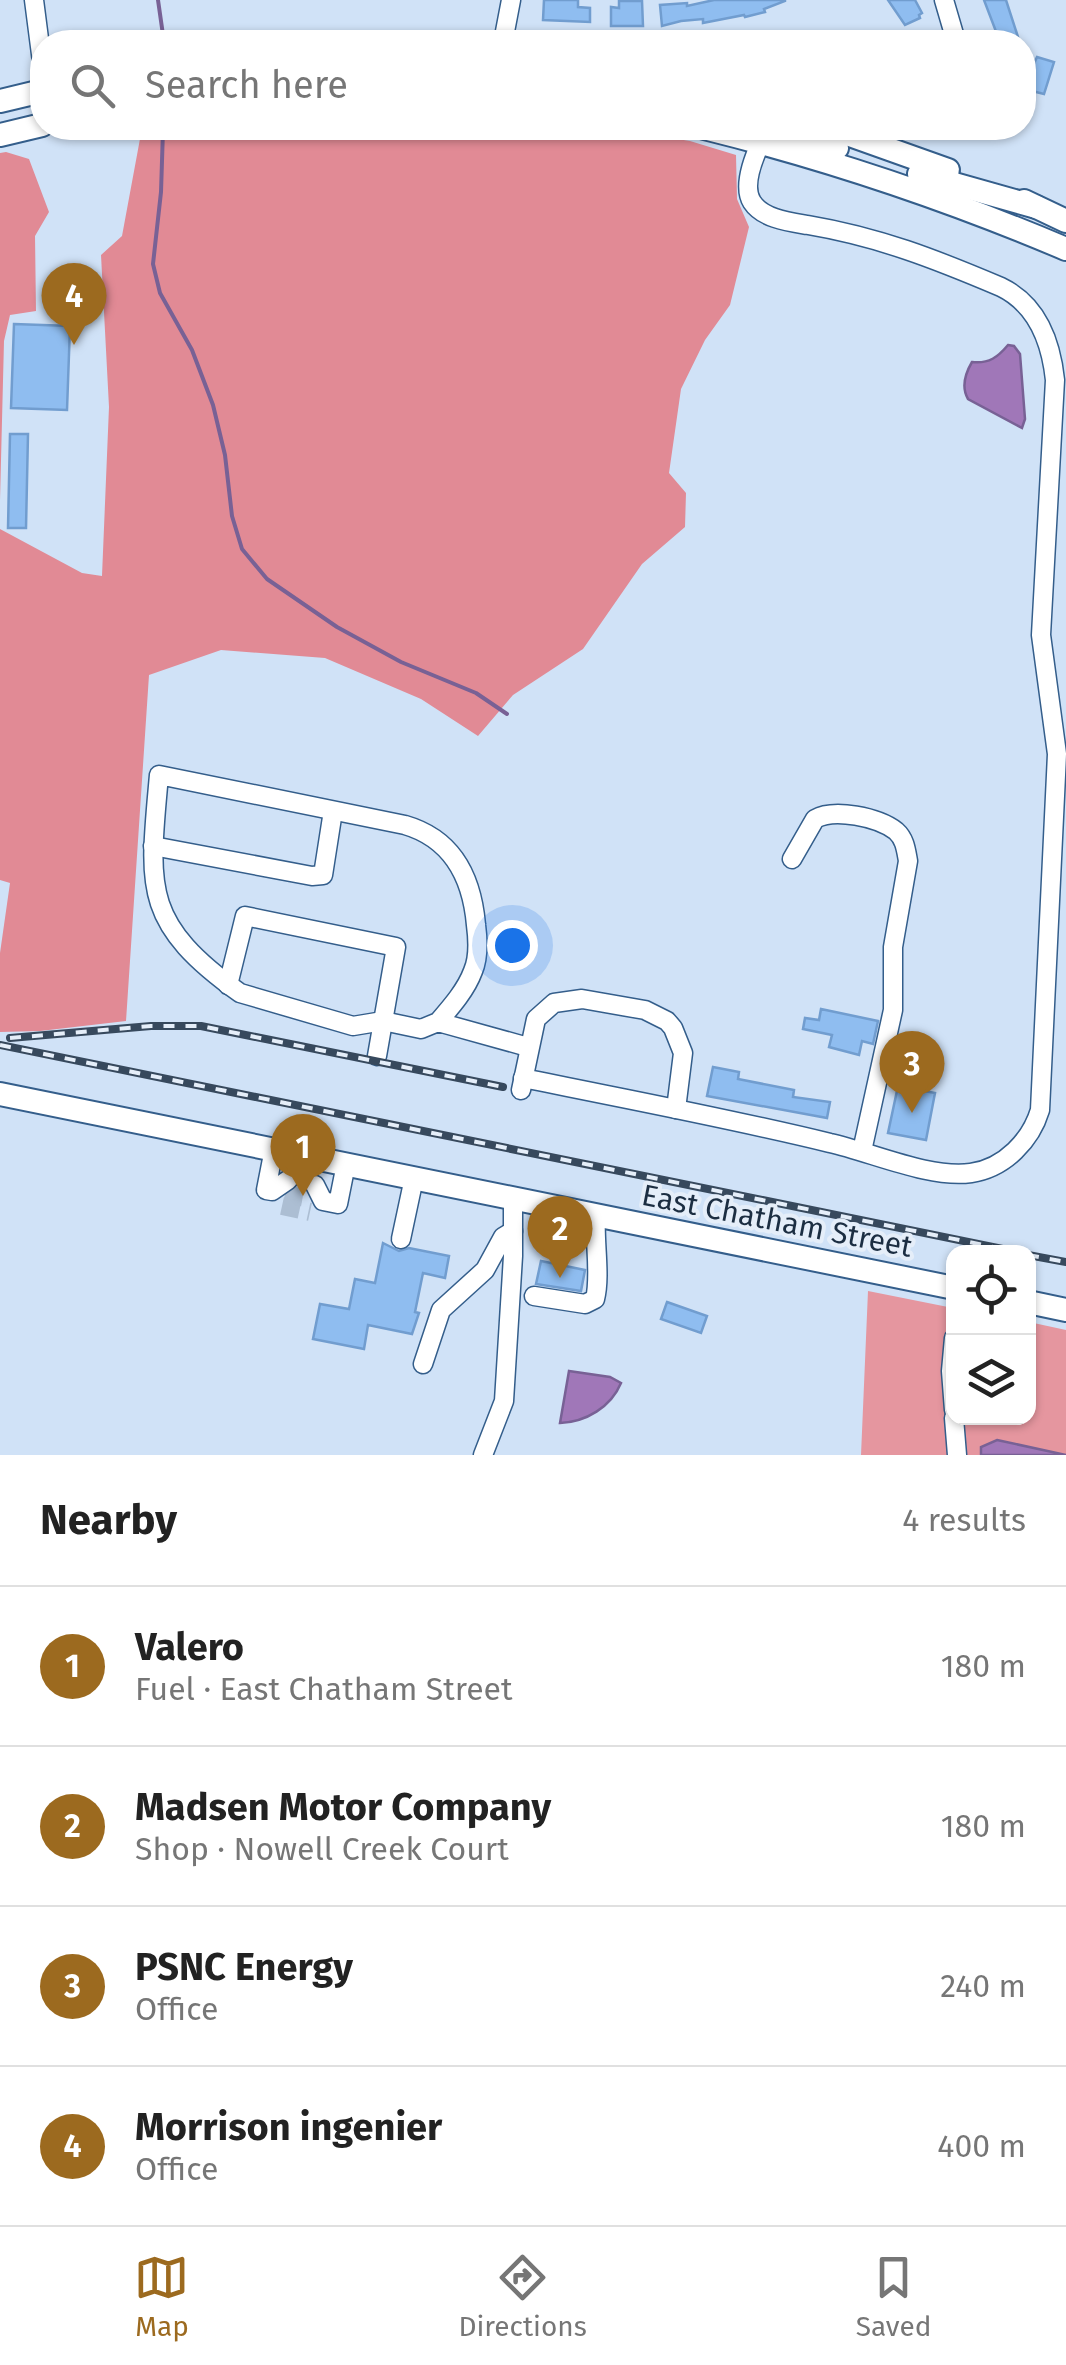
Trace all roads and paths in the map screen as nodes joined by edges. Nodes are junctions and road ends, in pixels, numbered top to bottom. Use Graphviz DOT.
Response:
graph roads {
  1 [pos="34,0"];
  2 [pos="511,0"];
  3 [pos="944,0"];
  4 [pos="38,30"];
  5 [pos="505,30"];
  6 [pos="953,30"];
  7 [pos="30,95"];
  8 [pos="0,101"];
  9 [pos="30,128"];
  10 [pos="0,135"];
  11 [pos="753,140"];
  12 [pos="764,140"];
  13 [pos="811,140"];
  14 [pos="867,140"];
  15 [pos="761,142"];
  16 [pos="1036,207"];
  17 [pos="1066,221"];
  18 [pos="1066,249"];
  19 [pos="334,810"];
  20 [pos="152,846"];
  21 [pos="792,859"];
  22 [pos="228,985"];
  23 [pos="383,1020"];
  24 [pos="438,1022"];
  25 [pos="528,1047"];
  26 [pos="377,1056"];
  27 [pos="0,1094"];
  28 [pos="676,1109"];
  29 [pos="274,1149"];
  30 [pos="862,1151"];
  31 [pos="346,1164"];
  32 [pos="414,1178"];
  33 [pos="282,1193"];
  34 [pos="514,1198"];
  35 [pos="315,1200"];
  36 [pos="596,1215"];
  37 [pos="514,1231"];
  38 [pos="401,1240"];
  39 [pos="946,1286"];
  40 [pos="534,1296"];
  41 [pos="1036,1304"];
  42 [pos="1066,1310"];
  43 [pos="423,1364"];
  44 [pos="955,1425"];
  45 [pos="484,1455"];
  46 [pos="957,1455"];
  1 -- 4 [label="street"];
  2 -- 5 [label="street"];
  3 -- 6 [label="street"];
  7 -- 8 [label="main road"];
  9 -- 10 [label="main road"];
  11 -- 15 [label="main road"];
  12 -- 15 [label="main road"];
  13 -- 16 [label="main road"];
  14 -- 16 [label="main road"];
  15 -- 18 [label="main road"];
  15 -- 30 [label="street"];
  16 -- 17 [label="main road"];
  19 -- 20 [label="street"];
  19 -- 20 [label="street"];
  19 -- 24 [label="street"];
  20 -- 22 [label="street"];
  21 -- 30 [label="street"];
  22 -- 23 [label="street"];
  22 -- 23 [label="street"];
  23 -- 24 [label="street"];
  23 -- 26 [label="street"];
  24 -- 25 [label="street"];
  25 -- 28 [label="street"];
  25 -- 28 [label="street"];
  27 -- 29 [label="main road, East Chatham Street"];
  28 -- 30 [label="street"];
  29 -- 31 [label="main road, East Chatham Street"];
  29 -- 33 [label="street"];
  31 -- 32 [label="main road, East Chatham Street"];
  31 -- 35 [label="street"];
  32 -- 34 [label="main road, East Chatham Street"];
  32 -- 38 [label="street"];
  34 -- 36 [label="main road, East Chatham Street"];
  34 -- 37 [label="street"];
  36 -- 39 [label="main road, East Chatham Street"];
  36 -- 40 [label="street"];
  37 -- 43 [label="street"];
  37 -- 45 [label="street"];
  41 -- 42 [label="main road"];
  44 -- 46 [label="street"];
}
